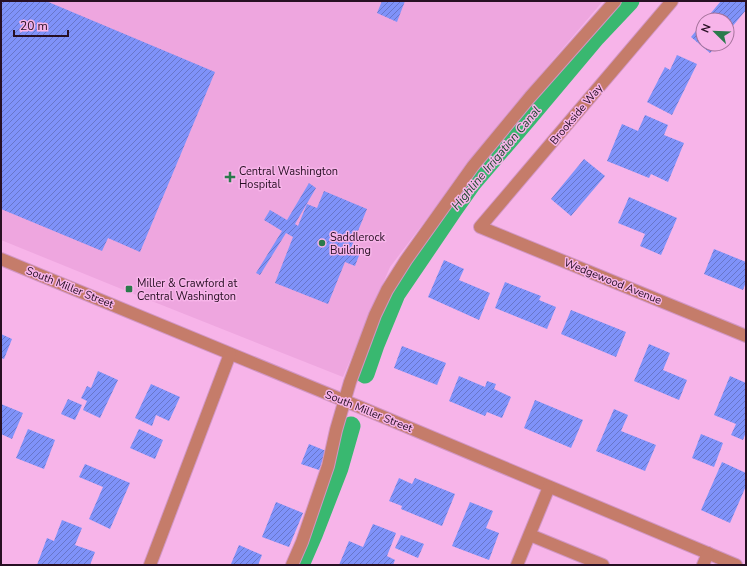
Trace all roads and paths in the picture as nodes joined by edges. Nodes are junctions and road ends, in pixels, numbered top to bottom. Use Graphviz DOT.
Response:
graph roads {
  1 [pos="614,1"];
  2 [pos="672,1"];
  3 [pos="480,227"];
  4 [pos="1,258"];
  5 [pos="746,336"];
  6 [pos="230,354"];
  7 [pos="345,402"];
  8 [pos="549,487"];
  9 [pos="530,535"];
  10 [pos="708,553"];
  11 [pos="150,565"];
  12 [pos="292,565"];
  13 [pos="517,565"];
  14 [pos="602,565"];
  15 [pos="703,565"];
  16 [pos="736,565"];
  1 -- 7 [label="street"];
  2 -- 3 [label="street, Brookside Way"];
  3 -- 5 [label="street, Wedgewood Avenue"];
  4 -- 6 [label="street, South Miller Street"];
  6 -- 7 [label="street, South Miller Street"];
  6 -- 11 [label="street"];
  7 -- 8 [label="street, South Miller Street"];
  7 -- 12 [label="street"];
  8 -- 9 [label="street"];
  8 -- 10 [label="street, South Miller Street"];
  9 -- 13 [label="street"];
  9 -- 14 [label="street"];
  10 -- 15 [label="street"];
  10 -- 16 [label="street, South Miller Street"];
}
